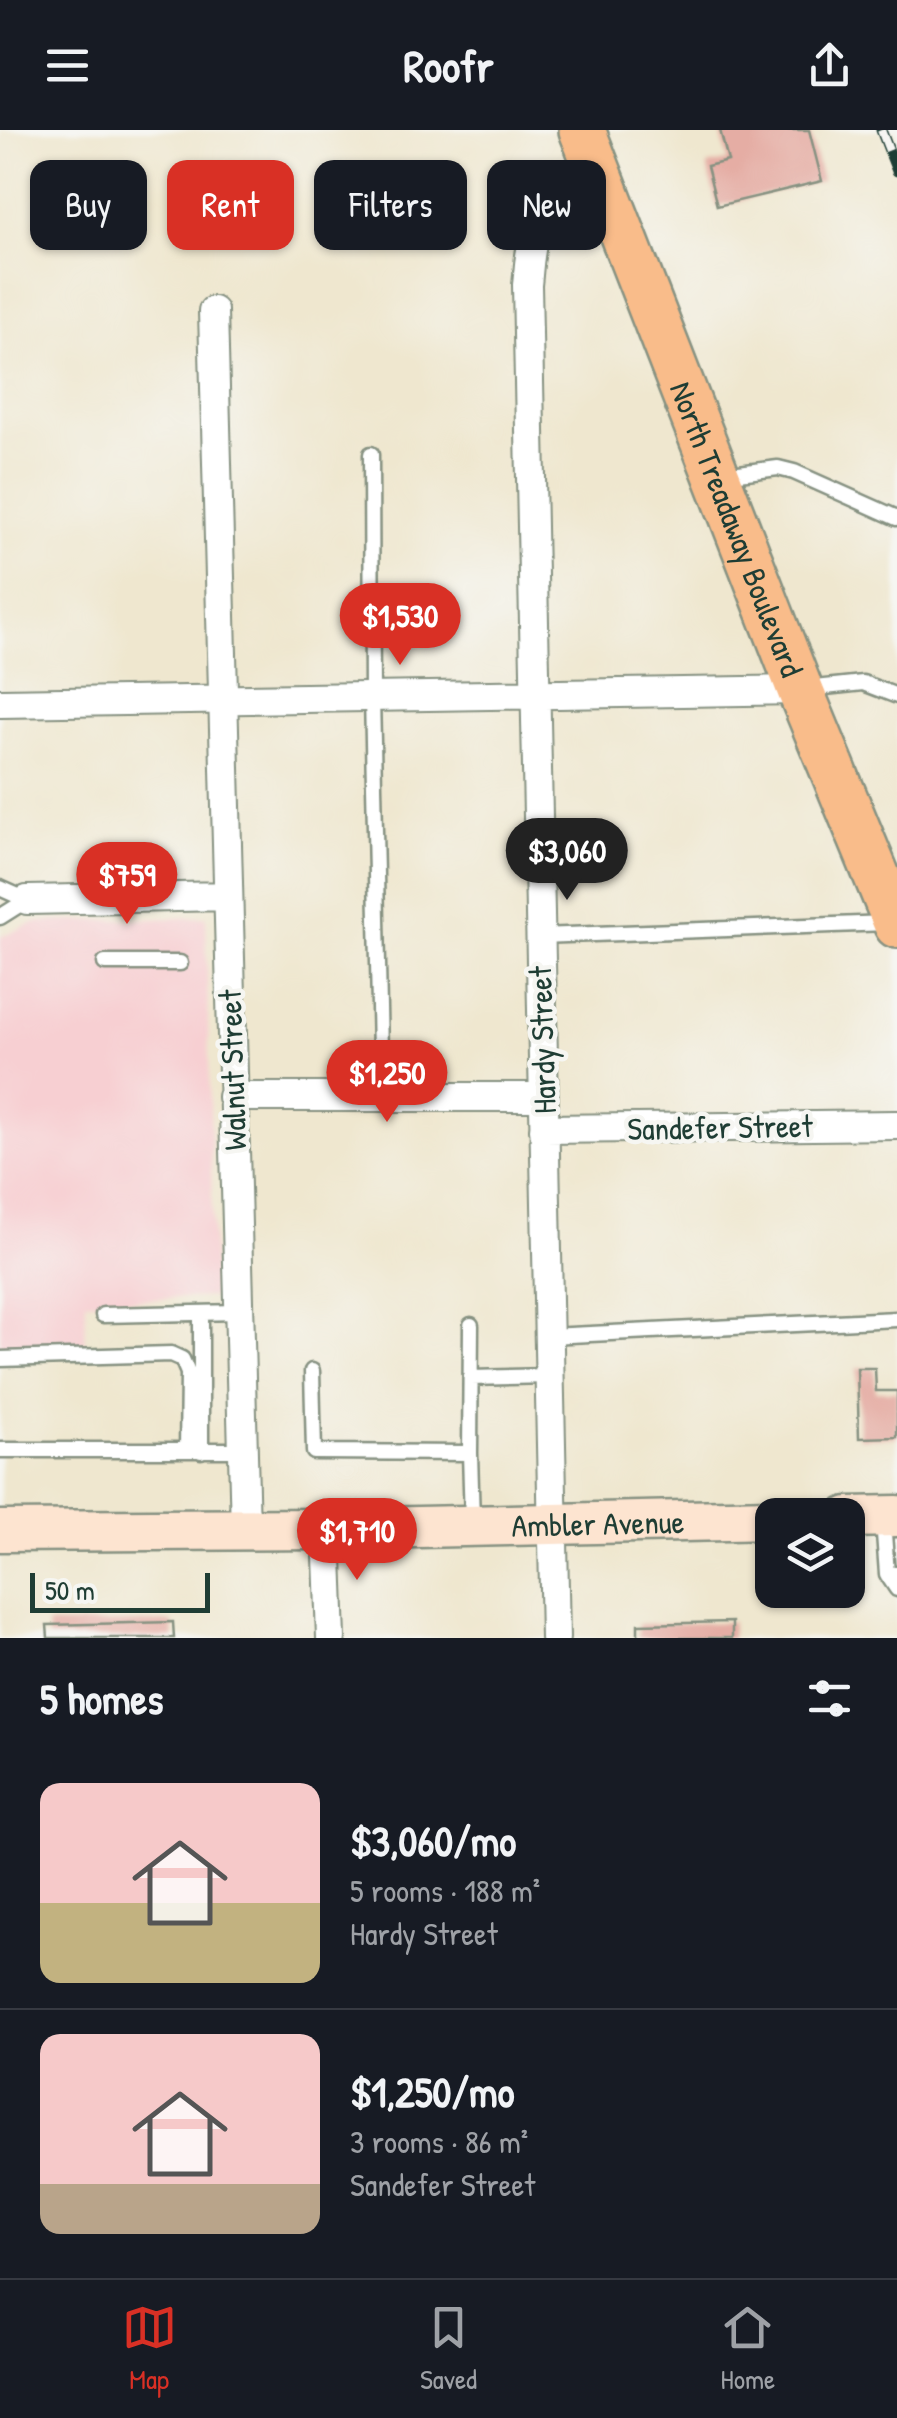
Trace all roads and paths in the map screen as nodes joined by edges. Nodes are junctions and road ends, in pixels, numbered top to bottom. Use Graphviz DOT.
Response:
graph roads {
  1 [pos="589,149"];
  2 [pos="214,311"];
  3 [pos="370,454"];
  4 [pos="717,476"];
  5 [pos="897,518"];
  6 [pos="800,690"];
  7 [pos="534,695"];
  8 [pos="372,696"];
  9 [pos="897,696"];
  10 [pos="222,698"];
  11 [pos="0,703"];
  12 [pos="0,888"];
  13 [pos="227,896"];
  14 [pos="26,900"];
  15 [pos="0,917"];
  16 [pos="896,924"];
  17 [pos="539,936"];
  18 [pos="105,963"];
  19 [pos="180,963"];
  20 [pos="232,1096"];
  21 [pos="382,1096"];
  22 [pos="542,1097"];
  23 [pos="897,1125"];
  24 [pos="544,1129"];
  25 [pos="238,1312"];
  26 [pos="201,1313"];
  27 [pos="103,1315"];
  28 [pos="897,1320"];
  29 [pos="470,1325"];
  30 [pos="548,1336"];
  31 [pos="0,1359"];
  32 [pos="312,1371"];
  33 [pos="549,1376"];
  34 [pos="471,1378"];
  35 [pos="0,1450"];
  36 [pos="194,1450"];
  37 [pos="243,1450"];
  38 [pos="470,1453"];
  39 [pos="876,1517"];
  40 [pos="755,1520"];
  41 [pos="552,1525"];
  42 [pos="472,1526"];
  43 [pos="245,1530"];
  44 [pos="327,1530"];
  45 [pos="0,1531"];
  46 [pos="892,1574"];
  47 [pos="897,1590"];
  48 [pos="331,1638"];
  49 [pos="555,1638"];
  1 -- 4 [label="main road, North Treadaway Boulevard"];
  1 -- 7 [label="street, Hardy Street"];
  2 -- 10 [label="street, Walnut Street"];
  3 -- 8 [label="lane"];
  4 -- 5 [label="lane"];
  4 -- 6 [label="main road, North Treadaway Boulevard"];
  6 -- 7 [label="street"];
  6 -- 9 [label="lane"];
  6 -- 16 [label="main road, North Treadaway Boulevard"];
  7 -- 8 [label="street"];
  7 -- 17 [label="street, Hardy Street"];
  8 -- 10 [label="street"];
  8 -- 21 [label="lane"];
  10 -- 11 [label="street"];
  10 -- 13 [label="street, Walnut Street"];
  12 -- 14 [label="lane"];
  13 -- 14 [label="street"];
  13 -- 20 [label="street, Walnut Street"];
  14 -- 15 [label="lane"];
  16 -- 17 [label="lane"];
  17 -- 22 [label="street, Hardy Street"];
  18 -- 19 [label="lane"];
  20 -- 21 [label="street"];
  20 -- 25 [label="street, Walnut Street"];
  21 -- 22 [label="street"];
  22 -- 24 [label="street, Hardy Street"];
  23 -- 24 [label="street, Sandefer Street"];
  24 -- 30 [label="street, Hardy Street"];
  25 -- 26 [label="lane"];
  25 -- 37 [label="street, Walnut Street"];
  26 -- 27 [label="lane"];
  26 -- 36 [label="lane"];
  28 -- 30 [label="lane"];
  29 -- 34 [label="lane"];
  30 -- 33 [label="street, Hardy Street"];
  31 -- 36 [label="lane"];
  32 -- 38 [label="lane"];
  33 -- 34 [label="lane"];
  33 -- 41 [label="street, Hardy Street"];
  34 -- 38 [label="lane"];
  35 -- 36 [label="lane"];
  36 -- 37 [label="lane"];
  37 -- 43 [label="street, Walnut Street"];
  38 -- 42 [label="lane"];
  39 -- 46 [label="lane"];
  40 -- 41 [label="main road, Ambler Avenue"];
  41 -- 42 [label="main road, Ambler Avenue"];
  41 -- 49 [label="street, Hardy Street"];
  42 -- 44 [label="main road, Ambler Avenue"];
  43 -- 44 [label="main road, Ambler Avenue"];
  43 -- 45 [label="main road, Ambler Avenue"];
  44 -- 48 [label="street"];
  46 -- 47 [label="lane"];
}
